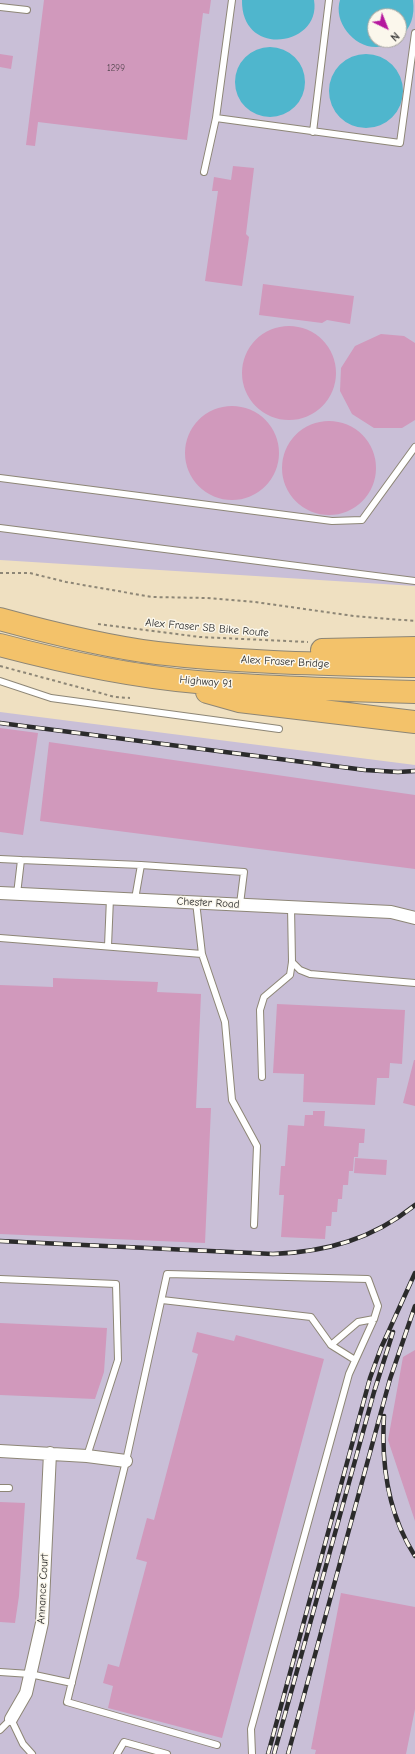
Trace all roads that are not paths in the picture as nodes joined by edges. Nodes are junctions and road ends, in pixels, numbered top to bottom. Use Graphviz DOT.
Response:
graph roads {
  1 [pos="232,0"];
  2 [pos="329,0"];
  3 [pos="0,7"];
  4 [pos="27,10"];
  5 [pos="415,33"];
  6 [pos="216,118"];
  7 [pos="313,132"];
  8 [pos="204,172"];
  9 [pos="415,447"];
  10 [pos="0,478"];
  11 [pos="0,528"];
  12 [pos="415,581"];
  13 [pos="0,619"];
  14 [pos="0,645"];
  15 [pos="415,648"];
  16 [pos="156,652"];
  17 [pos="415,666"];
  18 [pos="152,676"];
  19 [pos="0,681"];
  20 [pos="415,692"];
  21 [pos="415,722"];
  22 [pos="279,729"];
  23 [pos="0,859"];
  24 [pos="21,860"];
  25 [pos="141,865"];
  26 [pos="0,893"];
  27 [pos="17,894"];
  28 [pos="110,898"];
  29 [pos="135,899"];
  30 [pos="196,902"];
  31 [pos="240,904"];
  32 [pos="291,907"];
  33 [pos="415,918"];
  34 [pos="0,938"];
  35 [pos="108,946"];
  36 [pos="202,954"];
  37 [pos="292,962"];
  38 [pos="415,983"];
  39 [pos="262,1077"];
  40 [pos="254,1225"];
  41 [pos="0,1279"];
  42 [pos="162,1300"];
  43 [pos="374,1319"];
  44 [pos="331,1345"];
  45 [pos="356,1360"];
  46 [pos="0,1451"];
  47 [pos="50,1453"];
  48 [pos="87,1456"];
  49 [pos="126,1460"];
  50 [pos="0,1488"];
  51 [pos="9,1488"];
  52 [pos="0,1672"];
  53 [pos="30,1674"];
  54 [pos="72,1683"];
  55 [pos="11,1719"];
  56 [pos="0,1730"];
  57 [pos="217,1745"];
  58 [pos="32,1754"];
  59 [pos="117,1754"];
  60 [pos="167,1754"];
  61 [pos="252,1754"];
  1 -- 6 [label="lane"];
  2 -- 7 [label="lane"];
  3 -- 4 [label="lane"];
  5 -- 7 [label="lane"];
  6 -- 7 [label="lane"];
  6 -- 8 [label="lane"];
  9 -- 10 [label="lane"];
  11 -- 12 [label="lane"];
  13 -- 16 [label="highway"];
  14 -- 18 [label="highway, Highway 91"];
  15 -- 16 [label="highway"];
  16 -- 17 [label="highway, Alex Fraser Bridge"];
  18 -- 20 [label="highway, Highway 91"];
  18 -- 21 [label="highway"];
  19 -- 22 [label="lane"];
  23 -- 24 [label="lane"];
  24 -- 25 [label="lane"];
  24 -- 27 [label="lane"];
  25 -- 29 [label="lane"];
  25 -- 31 [label="lane"];
  26 -- 27 [label="street, Chester Road"];
  27 -- 28 [label="street, Chester Road"];
  28 -- 29 [label="street, Chester Road"];
  28 -- 35 [label="lane"];
  29 -- 30 [label="street, Chester Road"];
  30 -- 31 [label="street, Chester Road"];
  30 -- 36 [label="lane"];
  31 -- 32 [label="street, Chester Road"];
  32 -- 33 [label="street, Chester Road"];
  32 -- 37 [label="lane"];
  34 -- 35 [label="lane"];
  35 -- 36 [label="lane"];
  36 -- 40 [label="lane"];
  37 -- 38 [label="lane"];
  37 -- 39 [label="lane"];
  41 -- 48 [label="lane"];
  42 -- 43 [label="lane"];
  42 -- 44 [label="lane"];
  42 -- 49 [label="lane"];
  43 -- 44 [label="lane"];
  43 -- 45 [label="lane"];
  44 -- 45 [label="lane"];
  45 -- 61 [label="lane"];
  46 -- 47 [label="street"];
  47 -- 48 [label="street"];
  47 -- 53 [label="street, Annance Court"];
  48 -- 49 [label="street"];
  49 -- 54 [label="lane"];
  50 -- 51 [label="lane"];
  52 -- 53 [label="lane"];
  53 -- 54 [label="lane"];
  53 -- 55 [label="street, Annance Court"];
  54 -- 57 [label="lane"];
  55 -- 56 [label="lane"];
  55 -- 58 [label="lane"];
  59 -- 60 [label="lane"];
}
